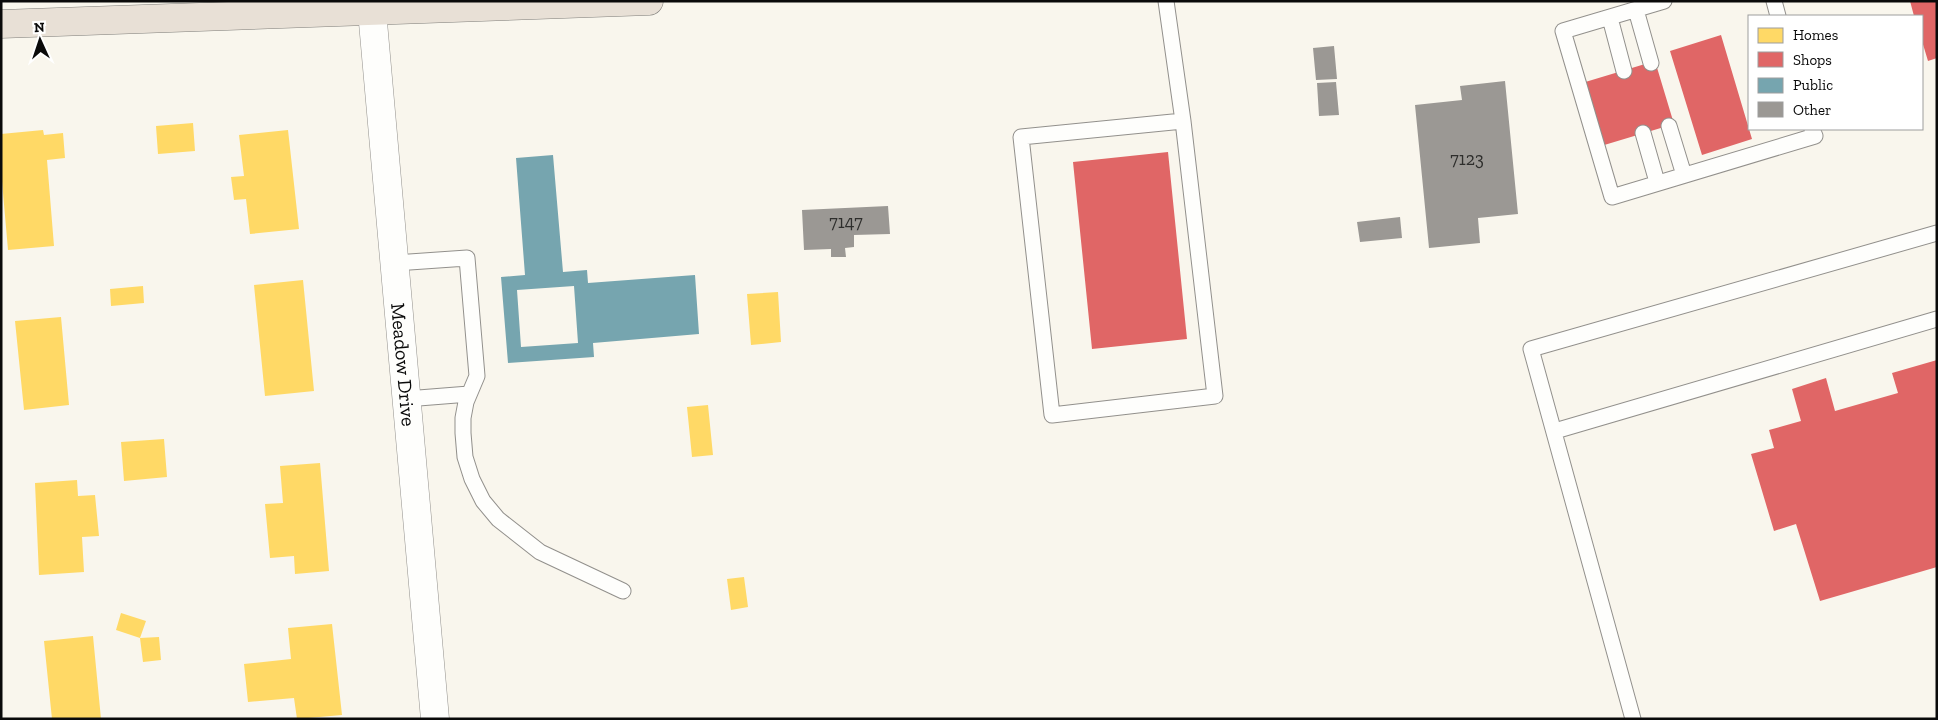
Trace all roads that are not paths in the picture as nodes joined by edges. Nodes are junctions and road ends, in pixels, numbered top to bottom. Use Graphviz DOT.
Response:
graph roads {
  1 [pos="649,1"];
  2 [pos="1166,1"];
  3 [pos="1664,1"];
  4 [pos="1774,1"];
  5 [pos="1636,10"];
  6 [pos="372,11"];
  7 [pos="1778,15"];
  8 [pos="1610,18"];
  9 [pos="1,24"];
  10 [pos="1651,63"];
  11 [pos="1624,71"];
  12 [pos="1183,121"];
  13 [pos="1669,126"];
  14 [pos="1812,130"];
  15 [pos="1642,133"];
  16 [pos="1684,175"];
  17 [pos="1657,182"];
  18 [pos="1937,233"];
  19 [pos="395,263"];
  20 [pos="1937,319"];
  21 [pos="468,394"];
  22 [pos="406,399"];
  23 [pos="1554,430"];
  24 [pos="622,591"];
  25 [pos="435,719"];
  26 [pos="1633,719"];
  1 -- 6 [label="highway"];
  2 -- 12 [label="lane"];
  3 -- 5 [label="lane"];
  4 -- 7 [label="lane"];
  5 -- 8 [label="lane"];
  5 -- 10 [label="lane"];
  6 -- 9 [label="highway"];
  6 -- 19 [label="street, Meadow Drive"];
  8 -- 11 [label="lane"];
  8 -- 17 [label="lane"];
  12 -- 12 [label="lane"];
  13 -- 16 [label="lane"];
  14 -- 16 [label="lane"];
  15 -- 17 [label="lane"];
  16 -- 17 [label="lane"];
  18 -- 23 [label="lane"];
  19 -- 21 [label="lane"];
  19 -- 22 [label="street, Meadow Drive"];
  20 -- 23 [label="lane"];
  21 -- 22 [label="lane"];
  21 -- 24 [label="lane"];
  22 -- 25 [label="street, Meadow Drive"];
  23 -- 26 [label="lane"];
}
